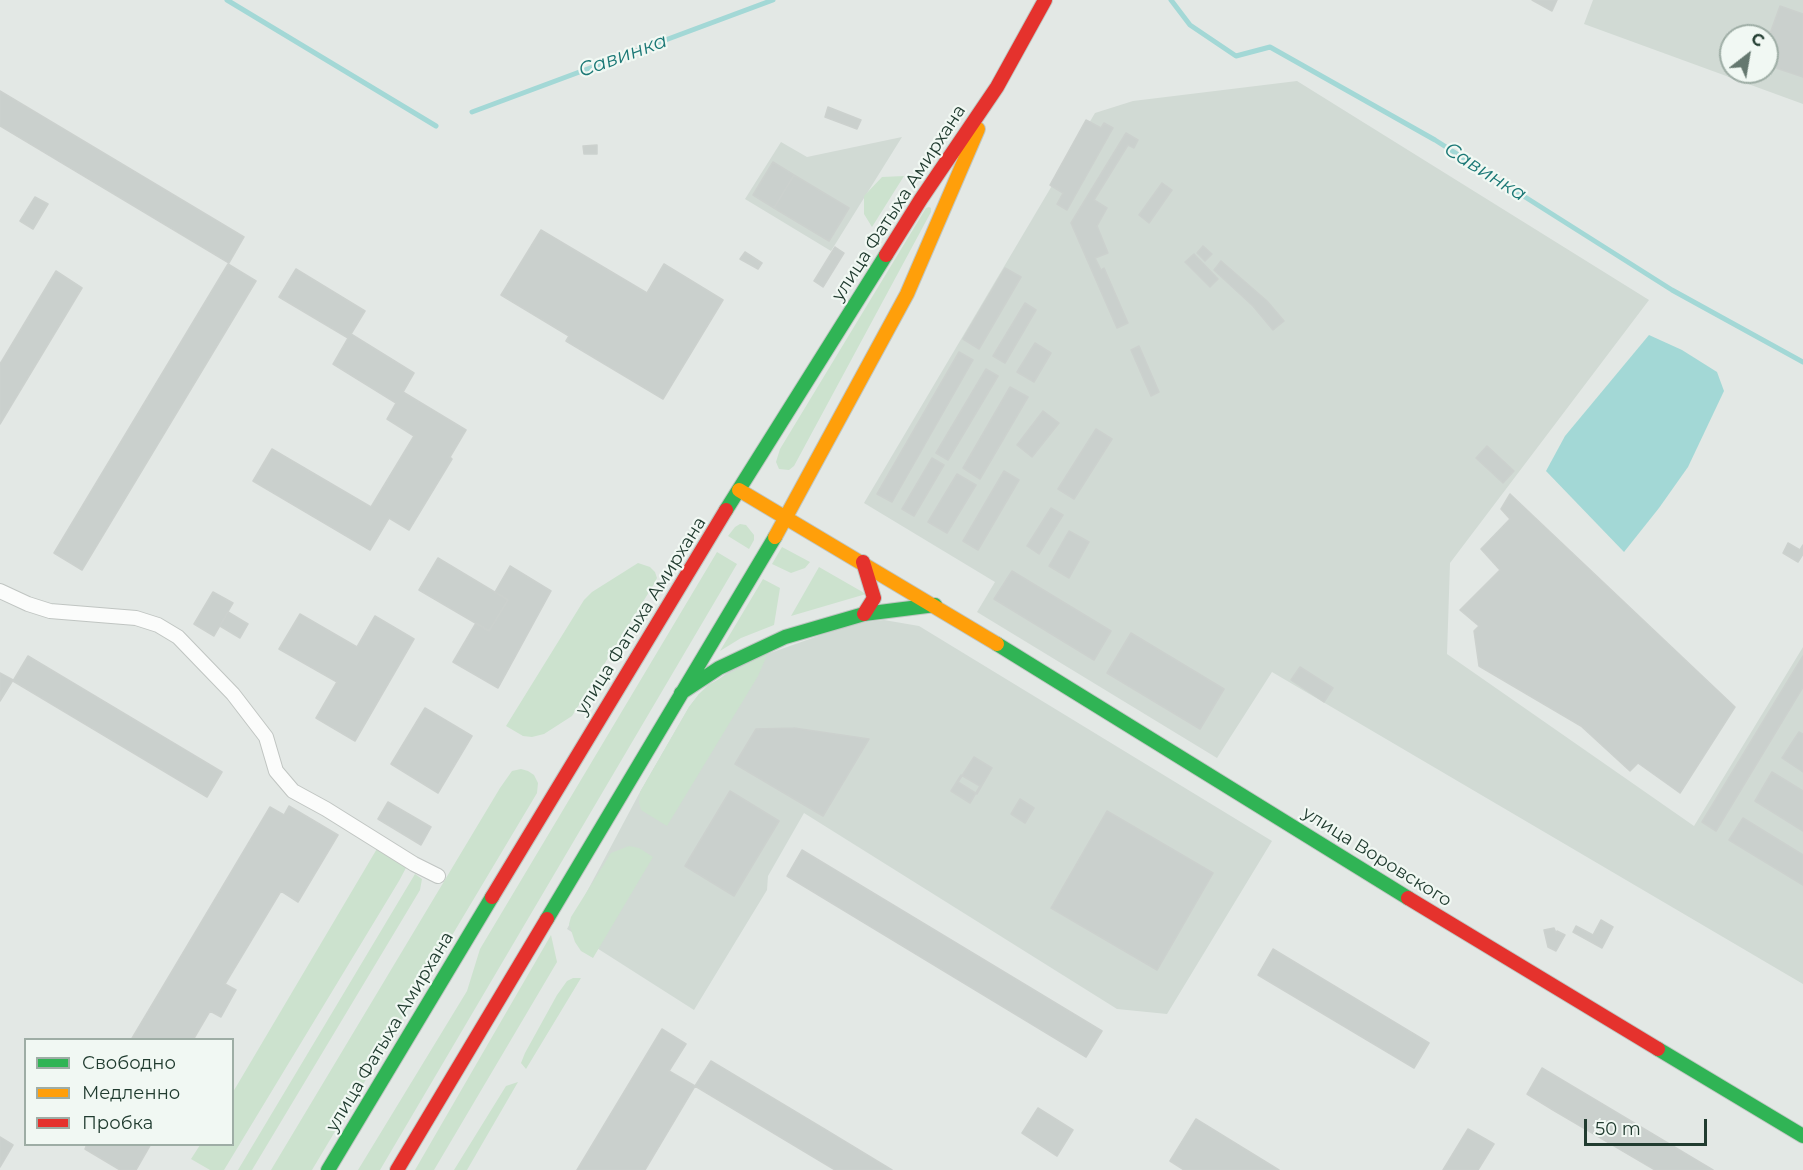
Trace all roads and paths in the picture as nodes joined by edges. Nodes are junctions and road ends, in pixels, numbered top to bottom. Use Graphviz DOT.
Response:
graph roads {
  1 [pos="1045,0"];
  2 [pos="997,87"];
  3 [pos="739,490"];
  4 [pos="787,517"];
  5 [pos="863,562"];
  6 [pos="0,591"];
  7 [pos="935,605"];
  8 [pos="864,614"];
  9 [pos="681,693"];
  10 [pos="438,876"];
  11 [pos="1803,1136"];
  12 [pos="328,1170"];
  13 [pos="397,1170"];
  1 -- 2 [label="main road, улица Фатыха Амирхана"];
  2 -- 3 [label="main road, улица Фатыха Амирхана"];
  2 -- 4 [label="main road, улица Фатыха Амирхана"];
  3 -- 4 [label="main road, улица Воровского"];
  3 -- 12 [label="main road, улица Фатыха Амирхана"];
  4 -- 5 [label="main road, улица Воровского"];
  4 -- 9 [label="main road, улица Фатыха Амирхана"];
  5 -- 7 [label="main road, улица Воровского"];
  5 -- 8 [label="main road"];
  6 -- 10 [label="street"];
  7 -- 8 [label="main road"];
  7 -- 11 [label="main road, улица Воровского"];
  8 -- 9 [label="main road"];
  9 -- 13 [label="main road, улица Фатыха Амирхана"];
}
